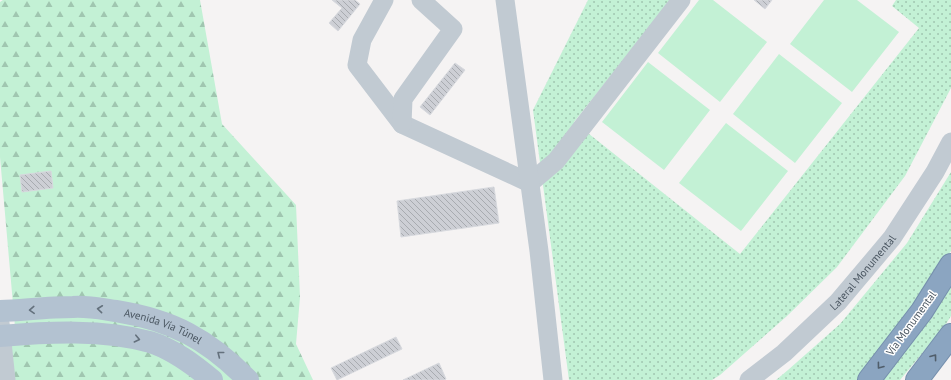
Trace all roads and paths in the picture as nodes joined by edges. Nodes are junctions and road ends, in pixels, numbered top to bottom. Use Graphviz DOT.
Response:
graph roads {
  1 [pos="384,0"];
  2 [pos="421,0"];
  3 [pos="505,0"];
  4 [pos="681,0"];
  5 [pos="402,124"];
  6 [pos="951,142"];
  7 [pos="530,183"];
  8 [pos="951,265"];
  9 [pos="0,311"];
  10 [pos="0,332"];
  11 [pos="951,335"];
  12 [pos="6,380"];
  13 [pos="212,380"];
  14 [pos="248,380"];
  15 [pos="553,380"];
  16 [pos="749,380"];
  17 [pos="869,380"];
  18 [pos="917,380"];
  1 -- 5 [label="street"];
  2 -- 5 [label="street"];
  3 -- 7 [label="street"];
  4 -- 7 [label="street"];
  5 -- 7 [label="street"];
  6 -- 16 [label="street, Lateral Monumental"];
  7 -- 15 [label="street"];
  8 -- 17 [label="highway, Vía Monumental, one-way"];
  14 -- 9 [label="main road, Avenida Vía Túnel, one-way"];
  10 -- 12 [label="street"];
  10 -- 13 [label="main road, Avenida Vía Túnel, one-way"];
  18 -- 11 [label="highway, one-way"];
}
